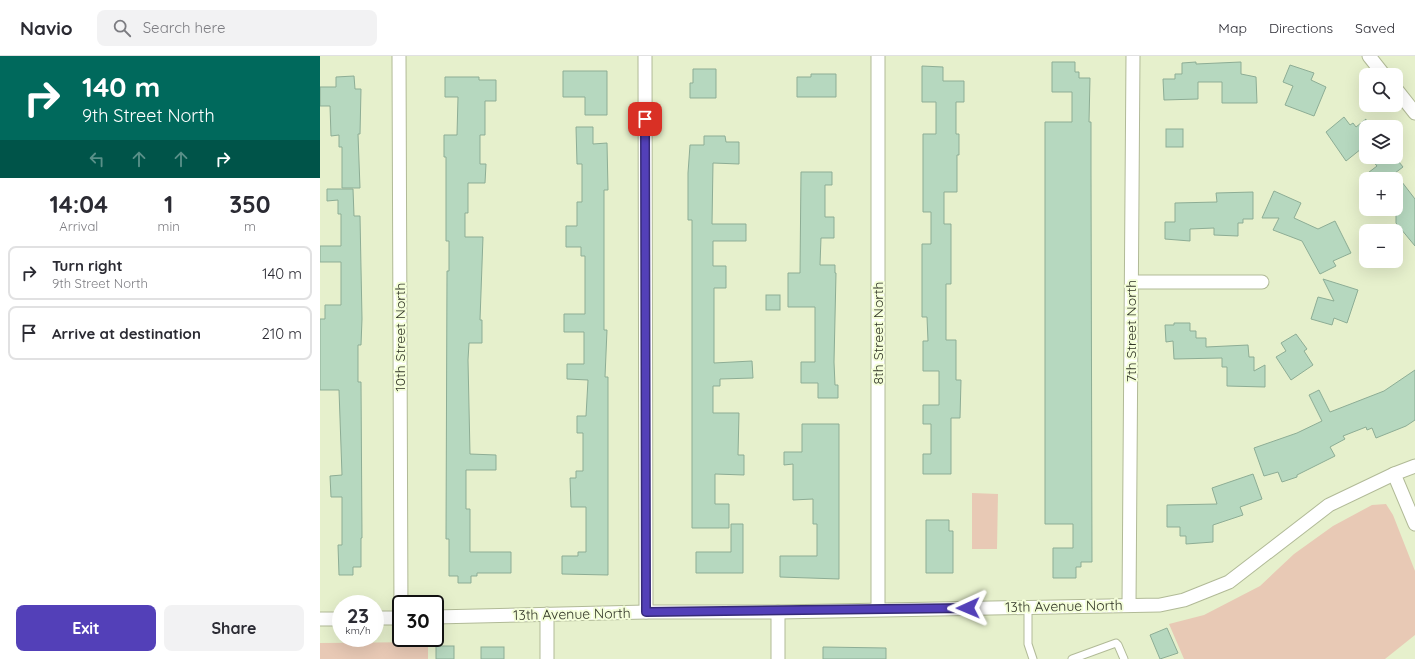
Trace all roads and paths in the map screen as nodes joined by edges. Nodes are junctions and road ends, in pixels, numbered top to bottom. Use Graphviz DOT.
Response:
graph roads {
  1 [pos="399,56"];
  2 [pos="645,56"];
  3 [pos="878,56"];
  4 [pos="1133,56"];
  5 [pos="1369,56"];
  6 [pos="1378,68"];
  7 [pos="1403,98"];
  8 [pos="1415,113"];
  9 [pos="1132,282"];
  10 [pos="1262,282"];
  11 [pos="1415,466"];
  12 [pos="1394,474"];
  13 [pos="1415,524"];
  14 [pos="401,595"];
  15 [pos="1129,605"];
  16 [pos="1028,607"];
  17 [pos="878,609"];
  18 [pos="646,612"];
  19 [pos="778,612"];
  20 [pos="547,614"];
  21 [pos="444,617"];
  22 [pos="332,618"];
  23 [pos="320,619"];
  24 [pos="547,659"];
  25 [pos="778,659"];
  26 [pos="1033,659"];
  27 [pos="1072,659"];
  28 [pos="1124,659"];
  1 -- 14 [label="street, 10th Street North"];
  2 -- 18 [label="street"];
  3 -- 17 [label="street, 8th Street North"];
  4 -- 9 [label="street, 7th Street North"];
  5 -- 6 [label="street"];
  7 -- 8 [label="street"];
  9 -- 10 [label="street"];
  9 -- 15 [label="street, 7th Street North"];
  11 -- 12 [label="street, 13th Avenue North"];
  12 -- 13 [label="street"];
  12 -- 15 [label="street, 13th Avenue North"];
  15 -- 16 [label="street, 13th Avenue North"];
  16 -- 17 [label="street, 13th Avenue North"];
  16 -- 26 [label="lane"];
  17 -- 19 [label="street, 13th Avenue North"];
  18 -- 19 [label="street, 13th Avenue North"];
  18 -- 20 [label="street, 13th Avenue North"];
  19 -- 25 [label="street"];
  20 -- 21 [label="street, 13th Avenue North"];
  20 -- 24 [label="street"];
  22 -- 23 [label="street"];
  27 -- 28 [label="lane"];
}
